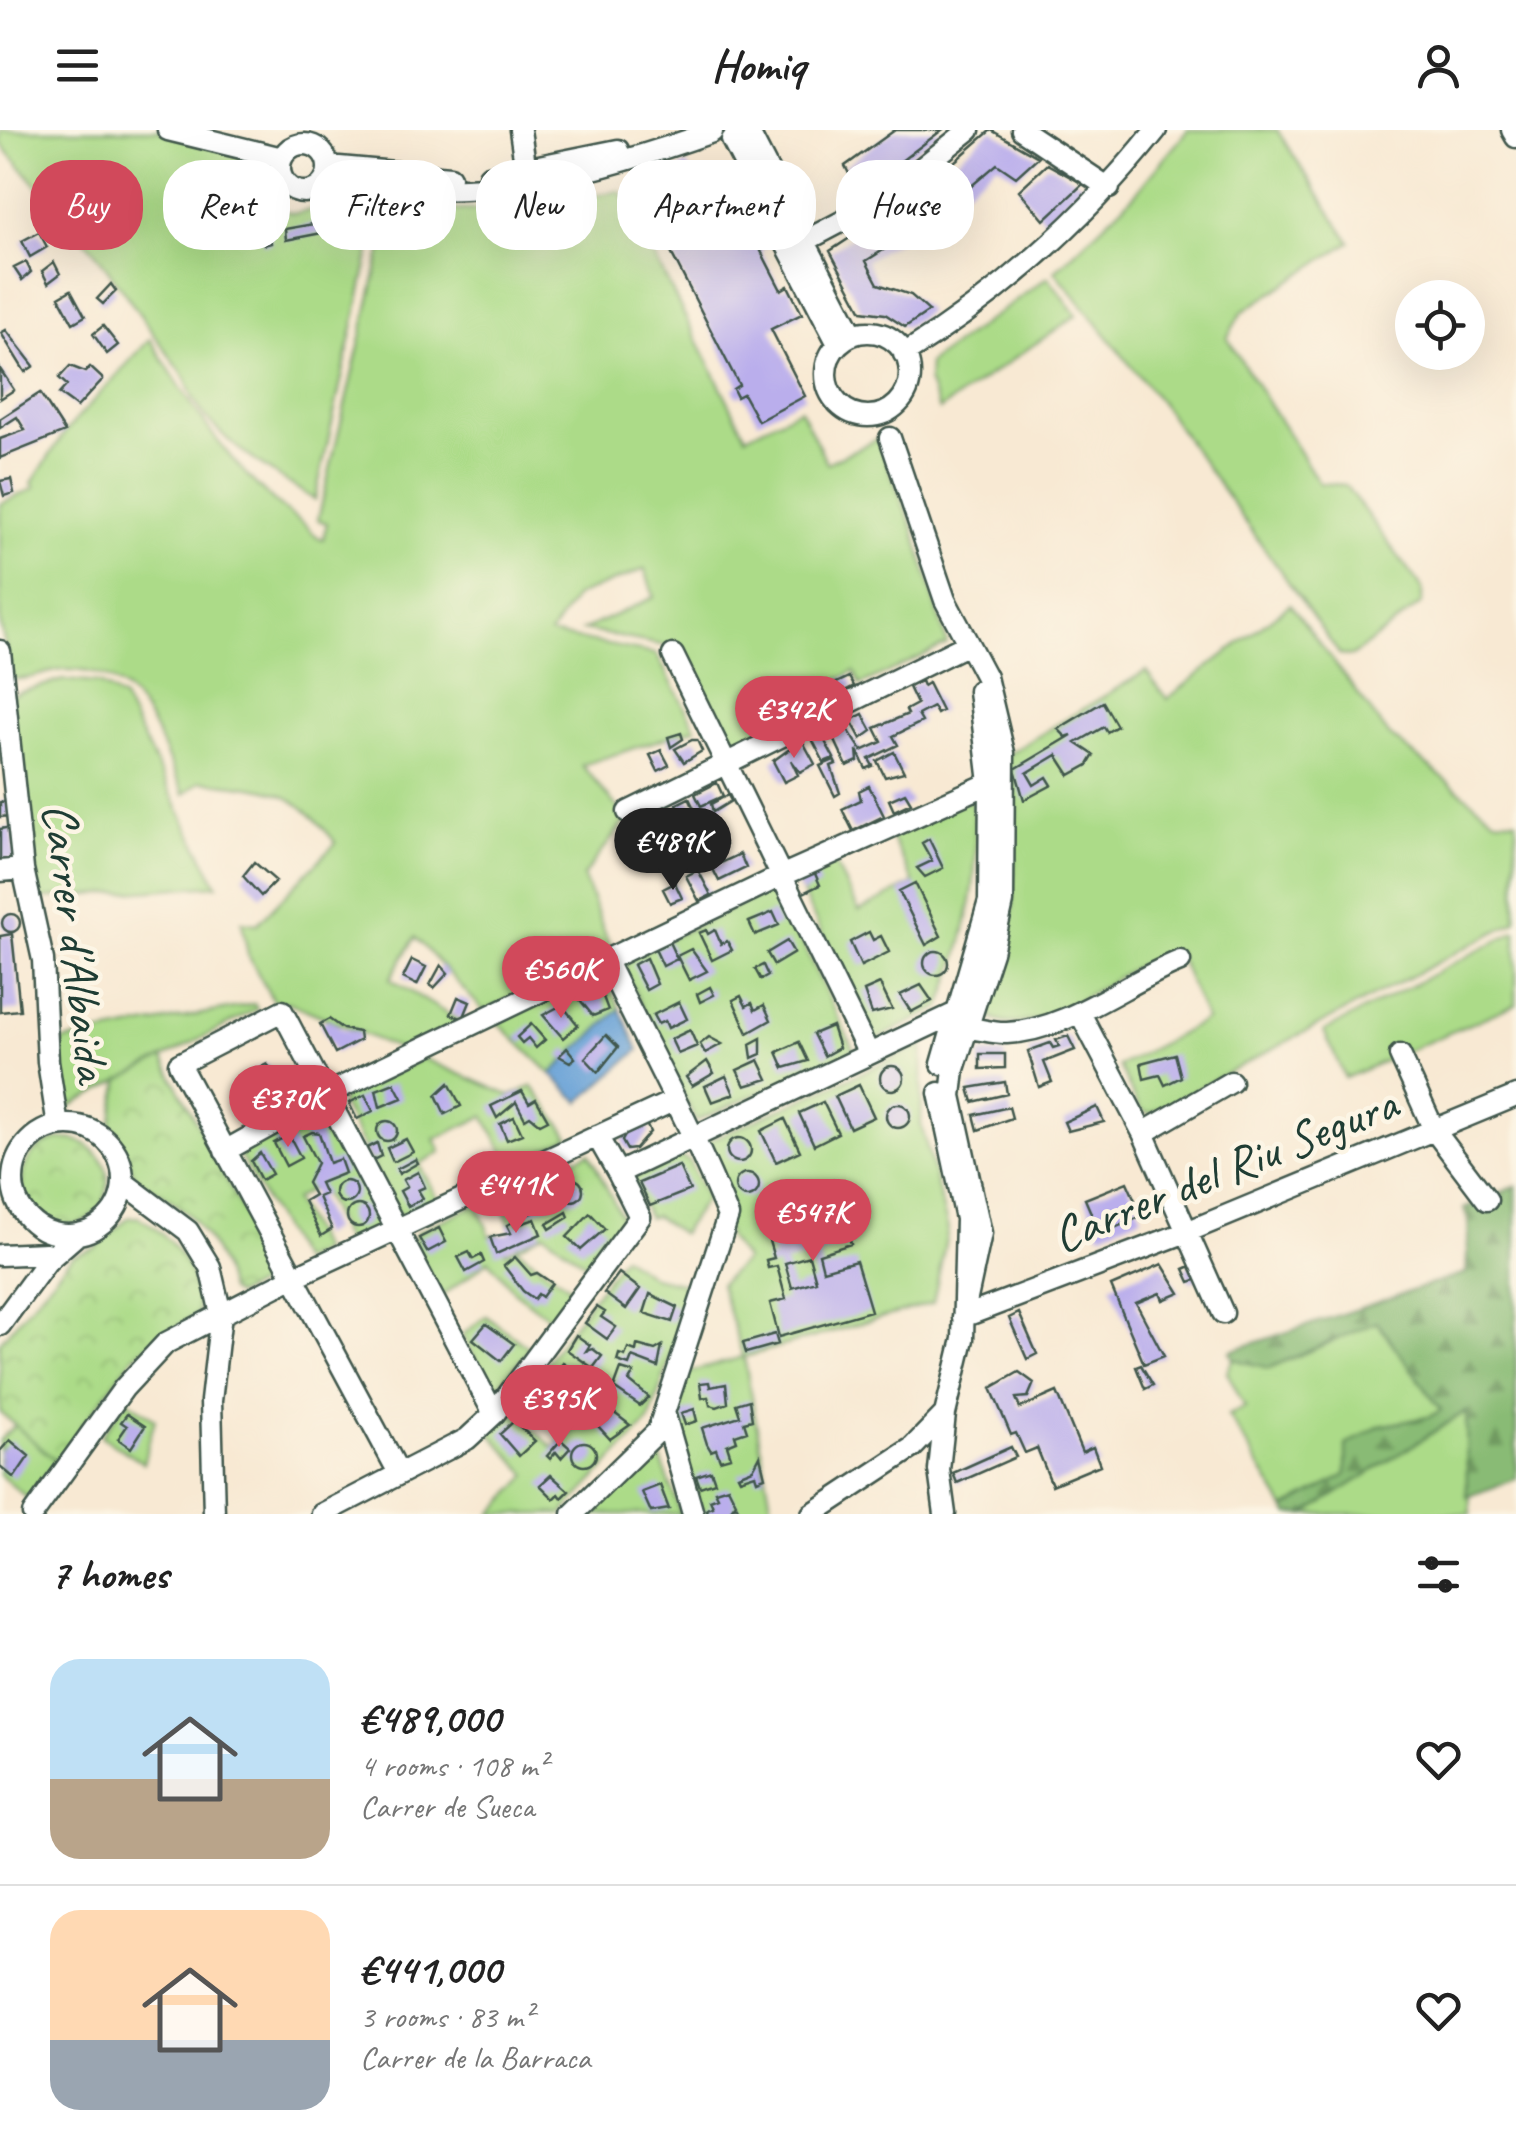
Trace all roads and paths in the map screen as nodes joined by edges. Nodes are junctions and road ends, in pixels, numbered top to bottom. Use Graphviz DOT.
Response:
graph roads {
  1 [pos="168,130"];
  2 [pos="520,130"];
  3 [pos="676,130"];
  4 [pos="969,130"];
  5 [pos="1022,130"];
  6 [pos="1156,130"];
  7 [pos="1512,130"];
  8 [pos="711,131"];
  9 [pos="744,134"];
  10 [pos="1516,137"];
  11 [pos="293,144"];
  12 [pos="324,156"];
  13 [pos="524,160"];
  14 [pos="577,160"];
  15 [pos="759,160"];
  16 [pos="476,175"];
  17 [pos="1109,188"];
  18 [pos="816,236"];
  19 [pos="808,250"];
  20 [pos="846,340"];
  21 [pos="904,354"];
  22 [pos="880,414"];
  23 [pos="966,646"];
  24 [pos="0,650"];
  25 [pos="673,655"];
  26 [pos="726,764"];
  27 [pos="990,783"];
  28 [pos="628,812"];
  29 [pos="23,870"];
  30 [pos="0,871"];
  31 [pos="782,876"];
  32 [pos="606,961"];
  33 [pos="1180,962"];
  34 [pos="1080,1012"];
  35 [pos="963,1020"];
  36 [pos="869,1054"];
  37 [pos="1400,1054"];
  38 [pos="1231,1082"];
  39 [pos="327,1094"];
  40 [pos="1516,1096"];
  41 [pos="673,1101"];
  42 [pos="58,1126"];
  43 [pos="1434,1130"];
  44 [pos="1143,1132"];
  45 [pos="597,1136"];
  46 [pos="696,1136"];
  47 [pos="225,1151"];
  48 [pos="618,1174"];
  49 [pos="7,1185"];
  50 [pos="120,1192"];
  51 [pos="1487,1200"];
  52 [pos="44,1230"];
  53 [pos="398,1230"];
  54 [pos="1189,1232"];
  55 [pos="78,1234"];
  56 [pos="0,1255"];
  57 [pos="47,1257"];
  58 [pos="294,1278"];
  59 [pos="1223,1313"];
  60 [pos="221,1314"];
  61 [pos="964,1317"];
  62 [pos="0,1325"];
  63 [pos="664,1412"];
  64 [pos="494,1414"];
  65 [pos="946,1414"];
  66 [pos="399,1473"];
  67 [pos="37,1513"];
  68 [pos="214,1514"];
  69 [pos="322,1514"];
  70 [pos="573,1514"];
  71 [pos="694,1514"];
  72 [pos="812,1514"];
  73 [pos="945,1514"];
  1 -- 11 [label="street"];
  2 -- 13 [label="street"];
  3 -- 14 [label="street"];
  4 -- 18 [label="street"];
  5 -- 17 [label="street"];
  6 -- 17 [label="street"];
  7 -- 10 [label="street"];
  8 -- 9 [label="street"];
  8 -- 12 [label="street"];
  9 -- 15 [label="street"];
  9 -- 20 [label="street"];
  11 -- 12 [label="street"];
  11 -- 12 [label="street"];
  12 -- 16 [label="street"];
  17 -- 21 [label="street"];
  19 -- 20 [label="street"];
  20 -- 21 [label="street"];
  20 -- 22 [label="street"];
  21 -- 22 [label="street"];
  22 -- 23 [label="street"];
  23 -- 26 [label="street"];
  23 -- 27 [label="street"];
  23 -- 35 [label="street"];
  24 -- 29 [label="street, Carrer d'Albaida"];
  25 -- 26 [label="street"];
  26 -- 28 [label="street"];
  26 -- 31 [label="street"];
  27 -- 31 [label="street"];
  27 -- 35 [label="street"];
  29 -- 30 [label="street"];
  29 -- 42 [label="street, Carrer d'Albaida"];
  31 -- 32 [label="street"];
  31 -- 36 [label="street"];
  32 -- 39 [label="street"];
  32 -- 41 [label="street"];
  33 -- 34 [label="street"];
  34 -- 35 [label="street"];
  34 -- 44 [label="street"];
  35 -- 36 [label="street"];
  35 -- 61 [label="street"];
  36 -- 46 [label="street"];
  37 -- 43 [label="street"];
  38 -- 44 [label="street"];
  39 -- 47 [label="street"];
  39 -- 47 [label="street"];
  39 -- 53 [label="street"];
  40 -- 43 [label="street, Carrer del Riu Segura"];
  41 -- 45 [label="street"];
  41 -- 46 [label="street"];
  42 -- 49 [label="street"];
  42 -- 50 [label="street"];
  43 -- 51 [label="street"];
  43 -- 54 [label="street, Carrer del Riu Segura"];
  44 -- 54 [label="street"];
  45 -- 48 [label="street"];
  45 -- 53 [label="street"];
  46 -- 48 [label="street"];
  46 -- 63 [label="street"];
  47 -- 58 [label="street"];
  48 -- 64 [label="street"];
  49 -- 52 [label="street"];
  50 -- 55 [label="street"];
  50 -- 60 [label="street"];
  52 -- 55 [label="street"];
  52 -- 57 [label="street"];
  53 -- 58 [label="street"];
  53 -- 64 [label="street"];
  54 -- 59 [label="street"];
  54 -- 61 [label="street, Carrer del Riu Segura"];
  55 -- 57 [label="street"];
  56 -- 57 [label="street"];
  57 -- 62 [label="street"];
  58 -- 60 [label="street"];
  58 -- 66 [label="street"];
  60 -- 67 [label="street"];
  60 -- 68 [label="street"];
  61 -- 65 [label="street"];
  63 -- 70 [label="street"];
  63 -- 71 [label="street"];
  64 -- 66 [label="street"];
  65 -- 72 [label="street"];
  65 -- 73 [label="street"];
  66 -- 69 [label="street"];
}
